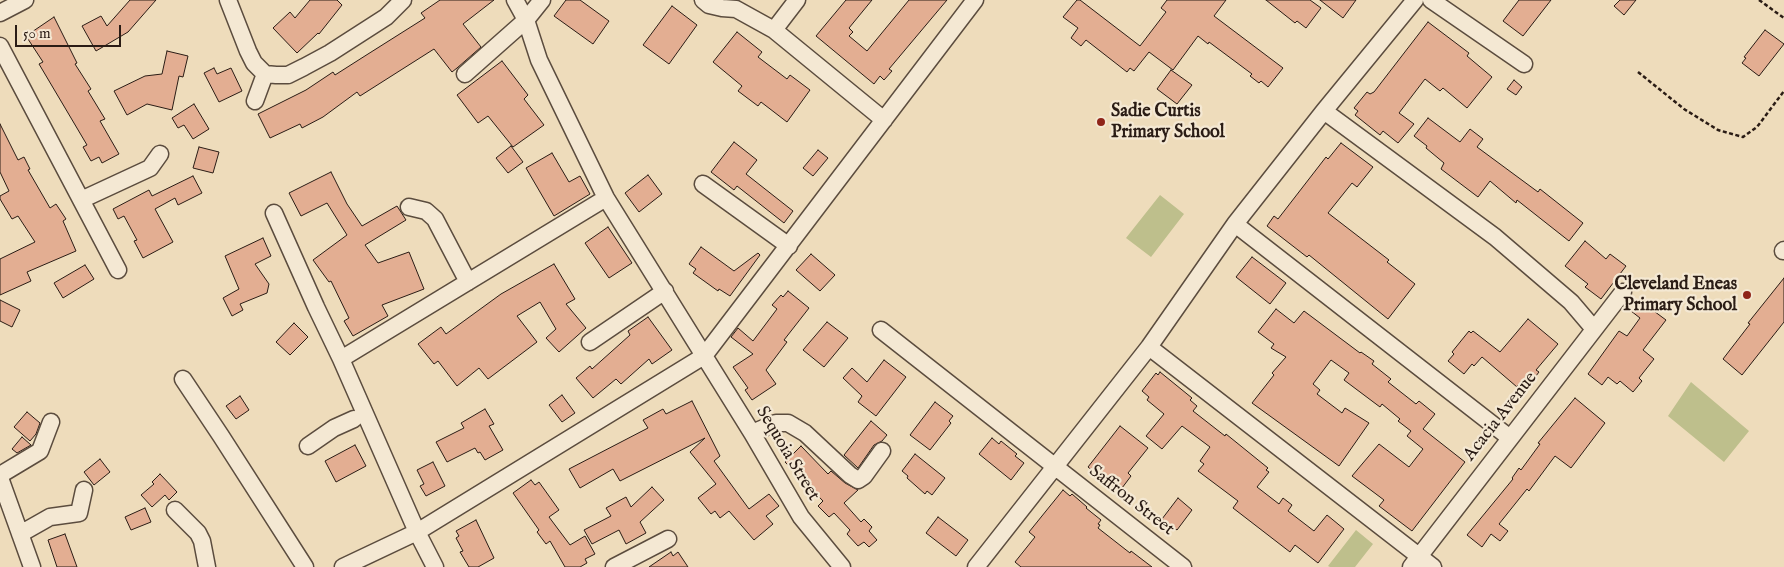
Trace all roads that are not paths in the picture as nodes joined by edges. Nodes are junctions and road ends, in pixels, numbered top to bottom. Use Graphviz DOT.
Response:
graph roads {
  1 [pos="25,0"];
  2 [pos="228,0"];
  3 [pos="403,0"];
  4 [pos="516,0"];
  5 [pos="542,0"];
  6 [pos="702,0"];
  7 [pos="797,0"];
  8 [pos="975,0"];
  9 [pos="1416,0"];
  10 [pos="1431,0"];
  11 [pos="0,13"];
  12 [pos="526,20"];
  13 [pos="774,30"];
  14 [pos="0,46"];
  15 [pos="1524,64"];
  16 [pos="265,74"];
  17 [pos="465,74"];
  18 [pos="255,101"];
  19 [pos="1324,111"];
  20 [pos="884,120"];
  21 [pos="160,154"];
  22 [pos="703,184"];
  23 [pos="606,198"];
  24 [pos="81,200"];
  25 [pos="409,207"];
  26 [pos="274,213"];
  27 [pos="1235,224"];
  28 [pos="789,246"];
  29 [pos="118,270"];
  30 [pos="468,282"];
  31 [pos="665,291"];
  32 [pos="1623,292"];
  33 [pos="1594,329"];
  34 [pos="881,330"];
  35 [pos="590,342"];
  36 [pos="1149,347"];
  37 [pos="704,356"];
  38 [pos="341,359"];
  39 [pos="183,379"];
  40 [pos="354,420"];
  41 [pos="51,422"];
  42 [pos="752,433"];
  43 [pos="1510,438"];
  44 [pos="308,446"];
  45 [pos="882,451"];
  46 [pos="1055,467"];
  47 [pos="0,476"];
  48 [pos="84,490"];
  49 [pos="175,510"];
  50 [pos="417,532"];
  51 [pos="20,534"];
  52 [pos="668,538"];
  53 [pos="1416,562"];
  54 [pos="32,567"];
  55 [pos="207,567"];
  56 [pos="305,567"];
  57 [pos="343,567"];
  58 [pos="434,567"];
  59 [pos="614,567"];
  60 [pos="842,567"];
  61 [pos="976,567"];
  62 [pos="1183,567"];
  63 [pos="1433,567"];
  1 -- 11 [label="street"];
  2 -- 16 [label="street"];
  3 -- 16 [label="street"];
  4 -- 12 [label="street, Sequoia Street"];
  5 -- 12 [label="street"];
  6 -- 13 [label="street"];
  7 -- 13 [label="street"];
  8 -- 20 [label="street"];
  9 -- 19 [label="street"];
  10 -- 15 [label="street"];
  12 -- 17 [label="street"];
  12 -- 23 [label="street, Sequoia Street"];
  13 -- 20 [label="street"];
  14 -- 24 [label="street"];
  16 -- 18 [label="street"];
  19 -- 27 [label="street"];
  19 -- 33 [label="street"];
  20 -- 28 [label="street"];
  21 -- 24 [label="street"];
  22 -- 28 [label="street"];
  23 -- 30 [label="street"];
  23 -- 31 [label="street, Sequoia Street"];
  24 -- 29 [label="street"];
  25 -- 30 [label="street"];
  26 -- 38 [label="street"];
  27 -- 36 [label="street"];
  27 -- 43 [label="street"];
  28 -- 37 [label="street"];
  30 -- 38 [label="street"];
  31 -- 35 [label="street"];
  31 -- 37 [label="street, Sequoia Street"];
  32 -- 33 [label="street, Acacia Avenue"];
  33 -- 43 [label="street, Acacia Avenue"];
  34 -- 46 [label="street, Saffron Street"];
  36 -- 46 [label="street"];
  36 -- 53 [label="street"];
  37 -- 42 [label="street, Sequoia Street"];
  37 -- 50 [label="street"];
  38 -- 50 [label="street"];
  39 -- 56 [label="street"];
  40 -- 44 [label="street"];
  41 -- 47 [label="street"];
  42 -- 45 [label="street"];
  42 -- 60 [label="street, Sequoia Street"];
  43 -- 53 [label="street, Acacia Avenue"];
  46 -- 61 [label="street"];
  46 -- 62 [label="street, Saffron Street"];
  47 -- 51 [label="street"];
  48 -- 51 [label="street"];
  49 -- 55 [label="street"];
  50 -- 57 [label="street"];
  50 -- 58 [label="street"];
  51 -- 54 [label="street"];
  52 -- 59 [label="street"];
  53 -- 63 [label="street"];
}
